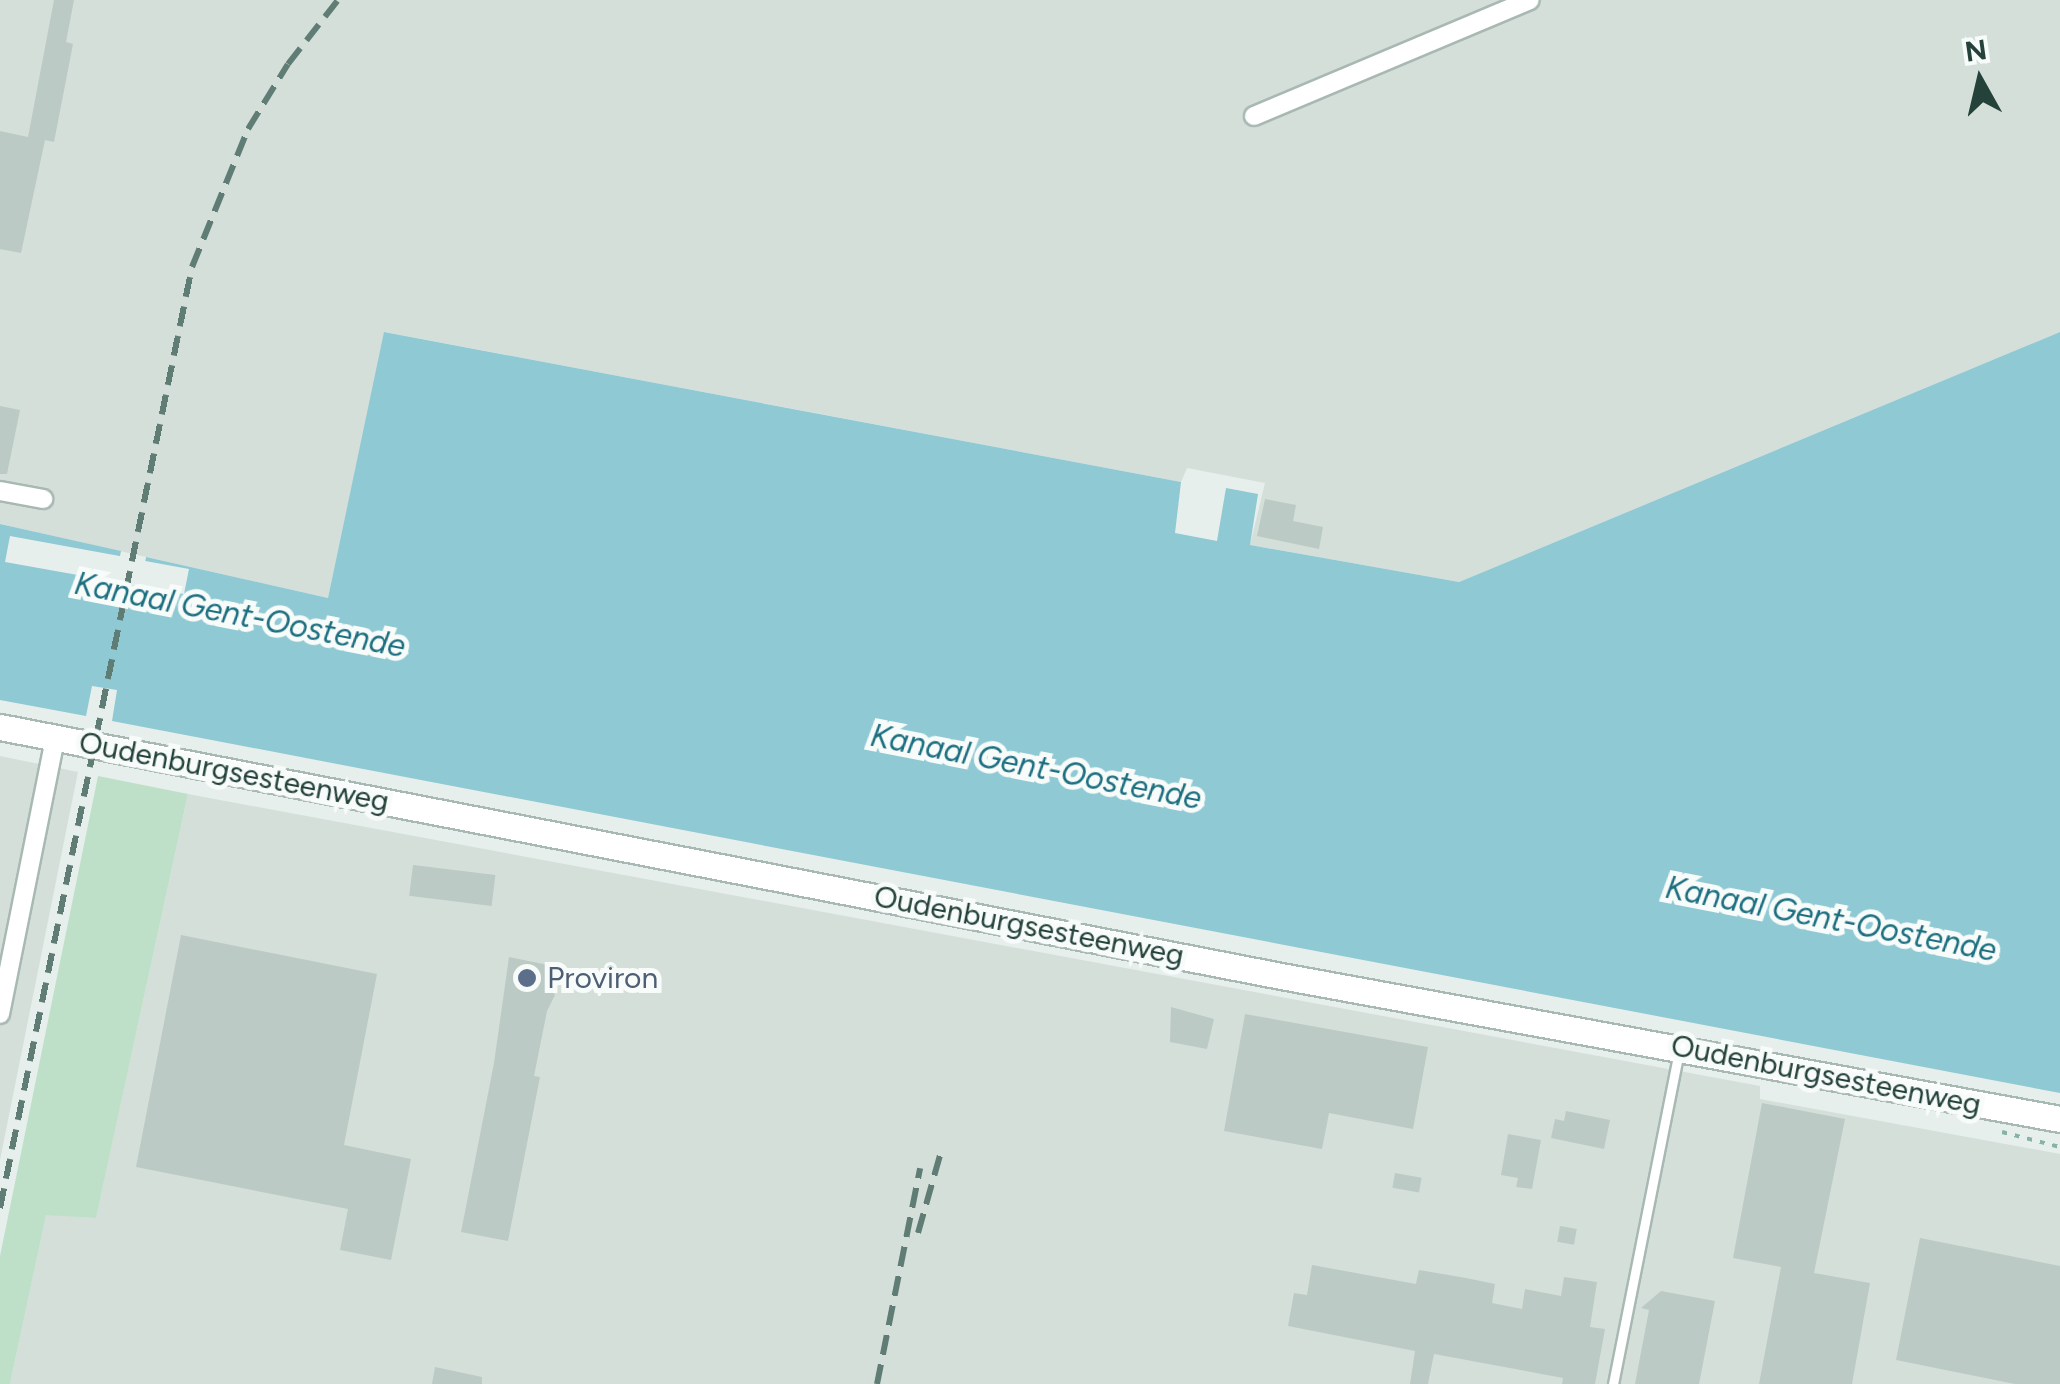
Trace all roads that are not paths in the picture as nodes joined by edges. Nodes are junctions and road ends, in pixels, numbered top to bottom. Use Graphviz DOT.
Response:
graph roads {
  1 [pos="1530,0"];
  2 [pos="1254,116"];
  3 [pos="0,490"];
  4 [pos="43,499"];
  5 [pos="0,727"];
  6 [pos="54,738"];
  7 [pos="0,1014"];
  8 [pos="1680,1047"];
  9 [pos="2060,1120"];
  10 [pos="1613,1384"];
  1 -- 2 [label="street"];
  3 -- 4 [label="street"];
  5 -- 6 [label="street, Oudenburgsesteenweg"];
  6 -- 7 [label="street"];
  6 -- 8 [label="street, Oudenburgsesteenweg"];
  8 -- 9 [label="street, Oudenburgsesteenweg"];
  8 -- 10 [label="lane"];
}
